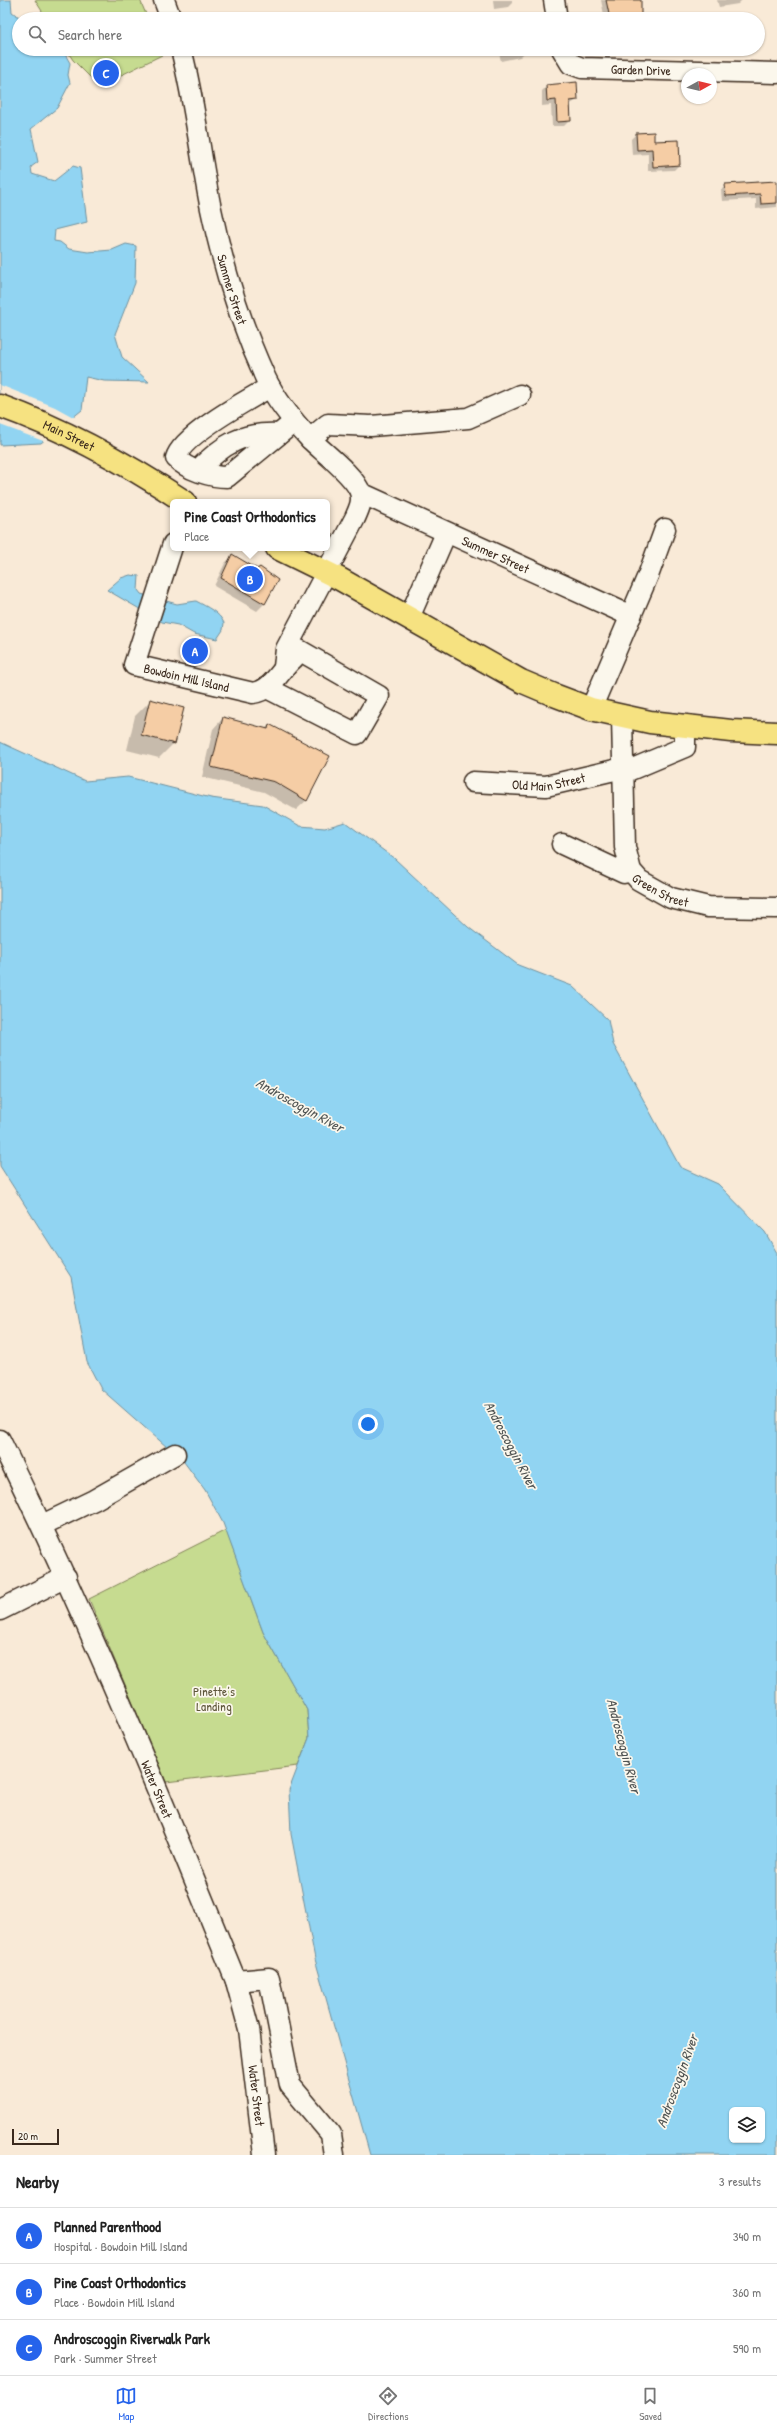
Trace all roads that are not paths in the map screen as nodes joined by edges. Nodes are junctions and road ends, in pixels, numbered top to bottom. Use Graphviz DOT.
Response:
graph roads {
  1 [pos="164,0"];
  2 [pos="554,0"];
  3 [pos="168,12"];
  4 [pos="556,12"];
  5 [pos="183,56"];
  6 [pos="566,56"];
  7 [pos="777,73"];
  8 [pos="270,387"];
  9 [pos="520,395"];
  10 [pos="0,406"];
  11 [pos="294,422"];
  12 [pos="310,439"];
  13 [pos="361,493"];
  14 [pos="181,499"];
  15 [pos="665,528"];
  16 [pos="446,533"];
  17 [pos="171,551"];
  18 [pos="283,551"];
  19 [pos="333,576"];
  20 [pos="631,616"];
  21 [pos="409,618"];
  22 [pos="299,650"];
  23 [pos="284,667"];
  24 [pos="267,688"];
  25 [pos="591,709"];
  26 [pos="622,717"];
  27 [pos="685,727"];
  28 [pos="777,733"];
  29 [pos="623,770"];
  30 [pos="473,782"];
  31 [pos="562,844"];
  32 [pos="632,871"];
  33 [pos="777,908"];
  34 [pos="0,1440"];
  35 [pos="175,1454"];
  36 [pos="42,1525"];
  37 [pos="66,1578"];
  38 [pos="0,1610"];
  39 [pos="236,1981"];
  40 [pos="264,2155"];
  41 [pos="334,2155"];
  1 -- 3 [label="street"];
  2 -- 4 [label="street"];
  5 -- 8 [label="street, Summer Street"];
  6 -- 7 [label="street, Garden Drive"];
  8 -- 11 [label="street, Summer Street"];
  8 -- 11 [label="street"];
  9 -- 12 [label="street"];
  10 -- 14 [label="main road, Main Street"];
  11 -- 12 [label="street, Summer Street"];
  12 -- 13 [label="street, Summer Street"];
  13 -- 16 [label="street, Summer Street"];
  13 -- 19 [label="street"];
  15 -- 20 [label="street"];
  16 -- 20 [label="street, Summer Street"];
  16 -- 21 [label="street"];
  17 -- 24 [label="street, Bowdoin Mill Island"];
  18 -- 19 [label="main road"];
  19 -- 21 [label="main road"];
  19 -- 22 [label="street"];
  19 -- 23 [label="street"];
  20 -- 25 [label="street"];
  21 -- 25 [label="main road"];
  22 -- 23 [label="street"];
  22 -- 24 [label="street"];
  23 -- 24 [label="street"];
  25 -- 26 [label="main road"];
  26 -- 27 [label="main road"];
  26 -- 29 [label="street, Green Street"];
  27 -- 28 [label="main road"];
  27 -- 29 [label="street, Old Main Street"];
  29 -- 30 [label="street, Old Main Street"];
  29 -- 32 [label="street, Green Street"];
  31 -- 32 [label="street"];
  32 -- 33 [label="street, Green Street"];
  34 -- 36 [label="street, Water Street"];
  35 -- 36 [label="street"];
  36 -- 37 [label="street, Water Street"];
  37 -- 38 [label="street"];
  37 -- 39 [label="street, Water Street"];
  39 -- 40 [label="street, Water Street"];
  39 -- 41 [label="street"];
}
